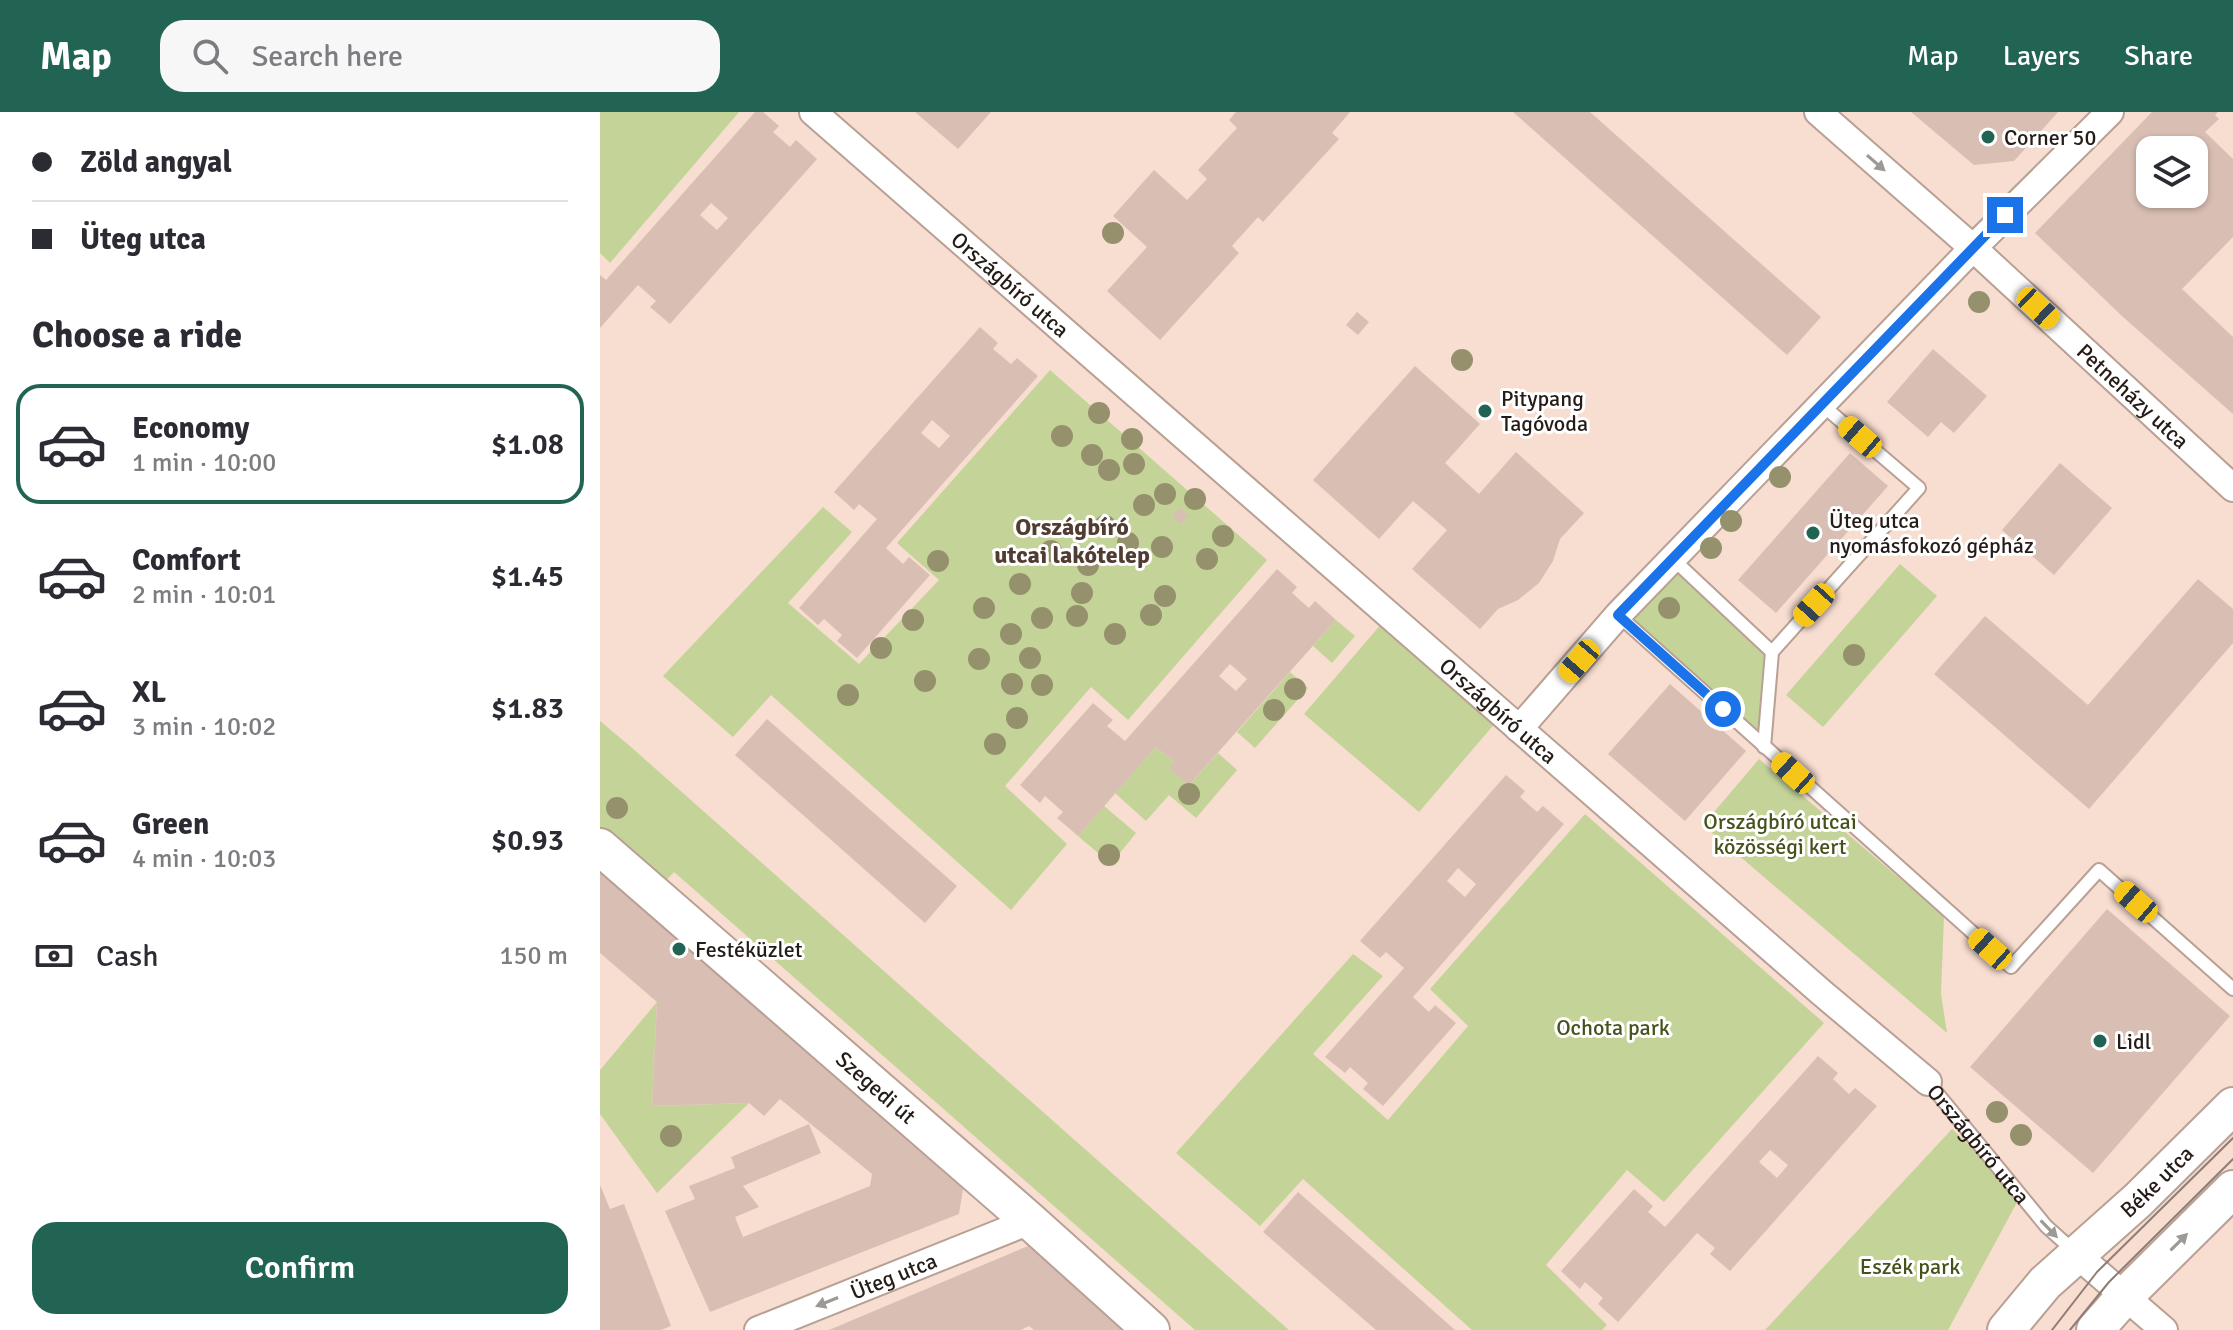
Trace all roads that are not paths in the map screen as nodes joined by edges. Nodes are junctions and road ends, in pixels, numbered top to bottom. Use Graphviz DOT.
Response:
graph roads {
  1 [pos="813,112"];
  2 [pos="1818,112"];
  3 [pos="2110,112"];
  4 [pos="1973,248"];
  5 [pos="1821,404"];
  6 [pos="2233,488"];
  7 [pos="1674,560"];
  8 [pos="1618,615"];
  9 [pos="1772,652"];
  10 [pos="1519,729"];
  11 [pos="1764,747"];
  12 [pos="600,847"];
  13 [pos="2233,989"];
  14 [pos="1928,1082"];
  15 [pos="2233,1106"];
  16 [pos="2233,1189"];
  17 [pos="1030,1221"];
  18 [pos="2076,1254"];
  19 [pos="2125,1296"];
  20 [pos="758,1330"];
  21 [pos="1151,1330"];
  22 [pos="2006,1330"];
  23 [pos="2095,1330"];
  24 [pos="2164,1330"];
  1 -- 10 [label="street, Országbíró utca"];
  2 -- 4 [label="street, Petneházy utca, one-way"];
  3 -- 4 [label="street"];
  4 -- 5 [label="street"];
  4 -- 6 [label="street, Petneházy utca"];
  5 -- 7 [label="street"];
  5 -- 9 [label="lane"];
  7 -- 8 [label="street"];
  7 -- 9 [label="lane"];
  8 -- 10 [label="street"];
  8 -- 11 [label="lane"];
  9 -- 11 [label="lane"];
  10 -- 14 [label="street, Országbíró utca"];
  11 -- 13 [label="lane"];
  12 -- 17 [label="street, Szegedi út"];
  14 -- 18 [label="lane, Országbíró utca, one-way"];
  15 -- 18 [label="street, Béke utca"];
  19 -- 16 [label="street, one-way"];
  17 -- 20 [label="street, Üteg utca, one-way"];
  17 -- 21 [label="street, Szegedi út"];
  18 -- 19 [label="street, Országbíró utca"];
  18 -- 22 [label="street, Béke utca"];
  19 -- 23 [label="street"];
  19 -- 24 [label="street, Országbíró utca"];
}
